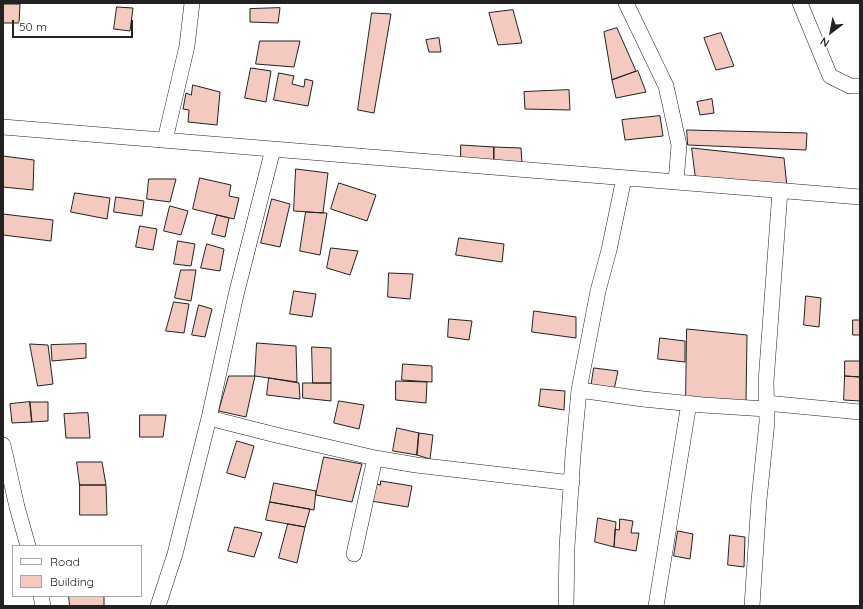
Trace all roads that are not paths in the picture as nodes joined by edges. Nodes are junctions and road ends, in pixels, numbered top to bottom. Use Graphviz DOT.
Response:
graph roads {
  1 [pos="192,3"];
  2 [pos="626,3"];
  3 [pos="800,3"];
  4 [pos="860,86"];
  5 [pos="3,127"];
  6 [pos="165,140"];
  7 [pos="273,149"];
  8 [pos="624,178"];
  9 [pos="676,182"];
  10 [pos="780,191"];
  11 [pos="860,197"];
  12 [pos="579,390"];
  13 [pos="689,403"];
  14 [pos="766,406"];
  15 [pos="860,412"];
  16 [pos="209,418"];
  17 [pos="3,445"];
  18 [pos="375,458"];
  19 [pos="572,483"];
  20 [pos="28,545"];
  21 [pos="354,554"];
  22 [pos="158,606"];
  23 [pos="566,606"];
  24 [pos="656,606"];
  25 [pos="752,606"];
  1 -- 6 [label="street"];
  2 -- 9 [label="street"];
  3 -- 4 [label="street"];
  5 -- 6 [label="street"];
  6 -- 7 [label="street"];
  7 -- 8 [label="street"];
  7 -- 16 [label="street"];
  8 -- 9 [label="street"];
  8 -- 12 [label="street"];
  9 -- 10 [label="street"];
  10 -- 11 [label="street"];
  10 -- 14 [label="street"];
  12 -- 13 [label="street"];
  12 -- 19 [label="street"];
  13 -- 14 [label="street"];
  13 -- 24 [label="street"];
  14 -- 15 [label="street"];
  14 -- 25 [label="street"];
  16 -- 18 [label="street"];
  16 -- 22 [label="street"];
  17 -- 20 [label="street"];
  18 -- 19 [label="street"];
  18 -- 21 [label="street"];
  19 -- 23 [label="street"];
}
